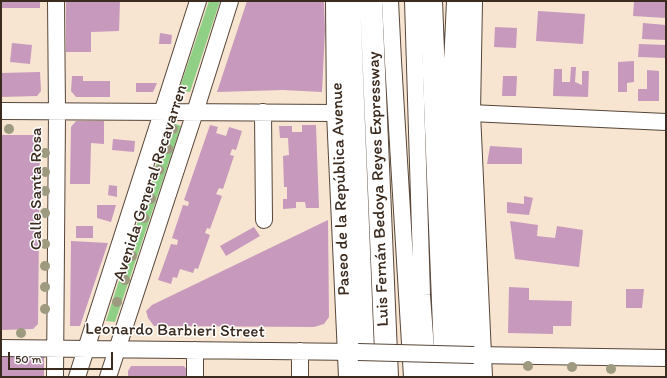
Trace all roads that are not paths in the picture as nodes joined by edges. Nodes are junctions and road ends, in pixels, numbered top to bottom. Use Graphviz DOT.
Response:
graph roads {
  1 [pos="56,1"];
  2 [pos="198,1"];
  3 [pos="230,1"];
  4 [pos="336,1"];
  5 [pos="349,1"];
  6 [pos="371,1"];
  7 [pos="390,1"];
  8 [pos="413,1"];
  9 [pos="431,1"];
  10 [pos="458,1"];
  11 [pos="472,1"];
  12 [pos="1,111"];
  13 [pos="56,112"];
  14 [pos="162,112"];
  15 [pos="195,112"];
  16 [pos="263,112"];
  17 [pos="470,112"];
  18 [pos="337,113"];
  19 [pos="666,122"];
  20 [pos="264,220"];
  21 [pos="1,348"];
  22 [pos="55,349"];
  23 [pos="86,349"];
  24 [pos="117,349"];
  25 [pos="195,350"];
  26 [pos="300,351"];
  27 [pos="353,352"];
  28 [pos="478,354"];
  29 [pos="666,358"];
  30 [pos="54,377"];
  31 [pos="77,377"];
  32 [pos="108,377"];
  33 [pos="195,377"];
  34 [pos="300,377"];
  35 [pos="349,377"];
  36 [pos="368,377"];
  37 [pos="387,377"];
  38 [pos="412,377"];
  39 [pos="428,377"];
  40 [pos="446,377"];
  41 [pos="468,377"];
  42 [pos="482,377"];
  1 -- 13 [label="street, Calle Santa Rosa"];
  2 -- 14 [label="street, Avenida General Recavarren"];
  3 -- 15 [label="street, Avenida General Recavarren"];
  4 -- 18 [label="main road, Paseo de la República Avenue"];
  5 -- 36 [label="highway"];
  6 -- 37 [label="highway, Luis Fernán Bedoya Reyes Expressway"];
  7 -- 38 [label="street"];
  8 -- 39 [label="street"];
  9 -- 40 [label="highway"];
  10 -- 41 [label="highway"];
  11 -- 17 [label="main road"];
  12 -- 13 [label="street"];
  13 -- 14 [label="street"];
  13 -- 22 [label="street, Calle Santa Rosa"];
  14 -- 15 [label="street"];
  14 -- 23 [label="street, Avenida General Recavarren"];
  15 -- 16 [label="street"];
  15 -- 24 [label="street, Avenida General Recavarren"];
  16 -- 18 [label="street"];
  16 -- 20 [label="street"];
  17 -- 19 [label="street"];
  17 -- 28 [label="main road"];
  18 -- 27 [label="main road, Paseo de la República Avenue"];
  21 -- 22 [label="street, Leonardo Barbieri Street"];
  22 -- 23 [label="street, Leonardo Barbieri Street"];
  22 -- 30 [label="street, Calle Santa Rosa"];
  23 -- 24 [label="street, Leonardo Barbieri Street"];
  23 -- 31 [label="street, Avenida General Recavarren"];
  24 -- 25 [label="street, Leonardo Barbieri Street"];
  24 -- 32 [label="street, Avenida General Recavarren"];
  25 -- 26 [label="street, Leonardo Barbieri Street"];
  25 -- 33 [label="street"];
  26 -- 27 [label="street, Leonardo Barbieri Street"];
  26 -- 34 [label="street"];
  27 -- 28 [label="street, Leonardo Barbieri Street, bridge"];
  27 -- 35 [label="main road, Paseo de la República Avenue"];
  28 -- 29 [label="street, Leonardo Barbieri Street"];
  28 -- 42 [label="main road"];
}
